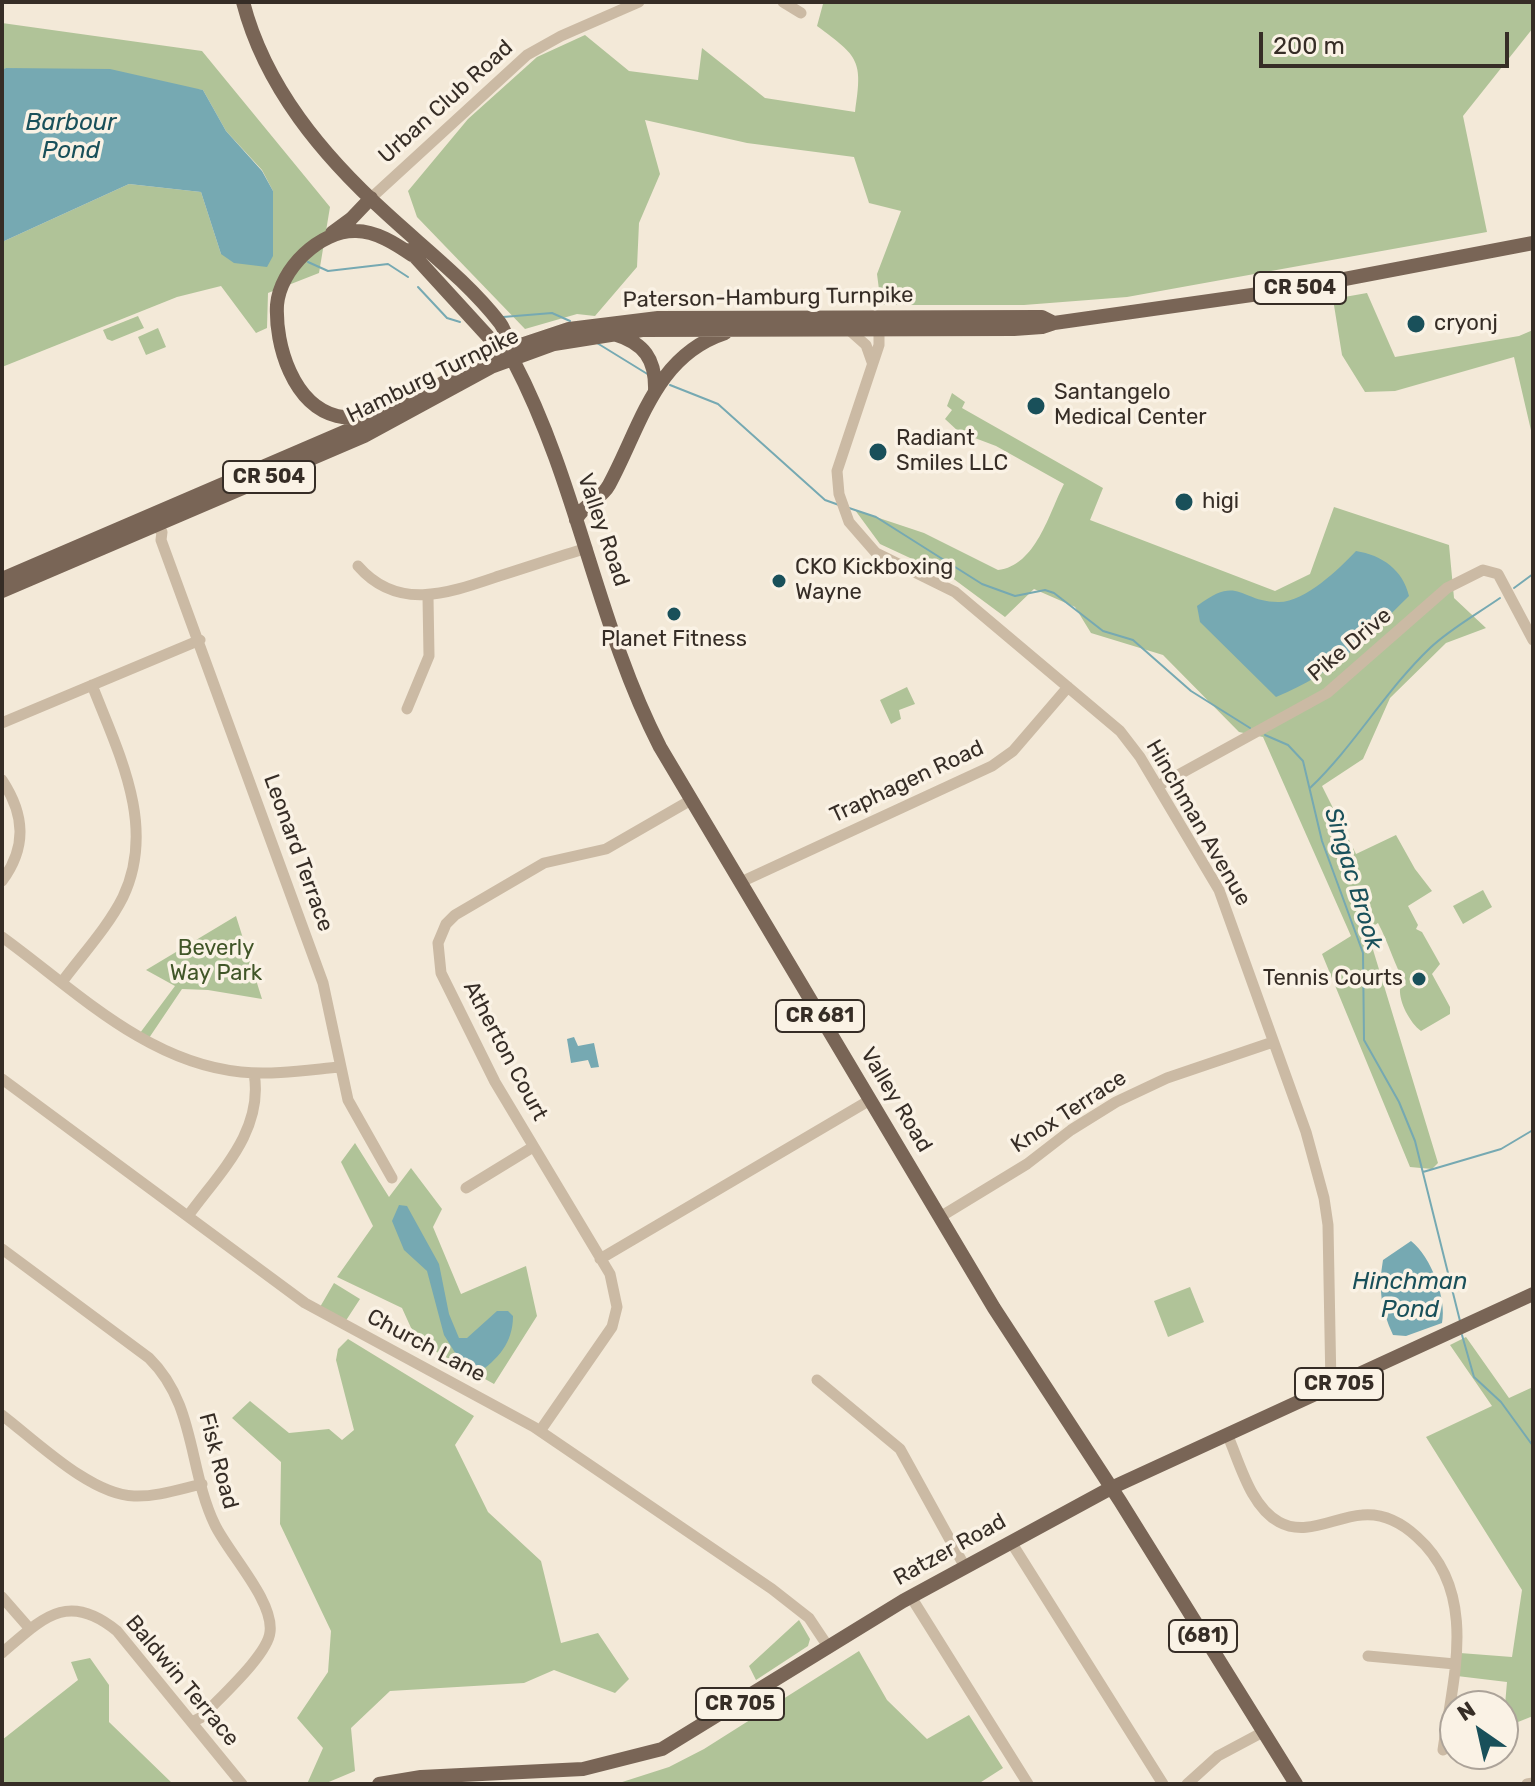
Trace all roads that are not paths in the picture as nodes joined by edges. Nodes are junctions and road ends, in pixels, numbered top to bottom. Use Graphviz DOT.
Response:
graph roads {
  1 [pos="243,2"];
  2 [pos="639,2"];
  3 [pos="783,2"];
  4 [pos="801,13"];
  5 [pos="371,198"];
  6 [pos="386,213"];
  7 [pos="321,240"];
  8 [pos="1533,243"];
  9 [pos="412,255"];
  10 [pos="879,324"];
  11 [pos="737,329"];
  12 [pos="848,329"];
  13 [pos="588,332"];
  14 [pos="508,353"];
  15 [pos="872,363"];
  16 [pos="655,391"];
  17 [pos="386,414"];
  18 [pos="614,472"];
  19 [pos="569,502"];
  20 [pos="576,520"];
  21 [pos="158,533"];
  22 [pos="587,548"];
  23 [pos="358,566"];
  24 [pos="2,579"];
  25 [pos="2,591"];
  26 [pos="428,597"];
  27 [pos="200,640"];
  28 [pos="1533,640"];
  29 [pos="92,685"];
  30 [pos="1068,687"];
  31 [pos="407,709"];
  32 [pos="2,723"];
  33 [pos="2,780"];
  34 [pos="1158,786"];
  35 [pos="691,800"];
  36 [pos="2,881"];
  37 [pos="741,882"];
  38 [pos="2,937"];
  39 [pos="62,982"];
  40 [pos="1273,1042"];
  41 [pos="340,1067"];
  42 [pos="254,1073"];
  43 [pos="2,1079"];
  44 [pos="870,1100"];
  45 [pos="533,1147"];
  46 [pos="392,1178"];
  47 [pos="466,1188"];
  48 [pos="188,1216"];
  49 [pos="940,1217"];
  50 [pos="2,1249"];
  51 [pos="600,1259"];
  52 [pos="1533,1294"];
  53 [pos="817,1380"];
  54 [pos="1331,1387"];
  55 [pos="2,1415"];
  56 [pos="540,1431"];
  57 [pos="1227,1434"];
  58 [pos="202,1484"];
  59 [pos="1111,1488"];
  60 [pos="1011,1542"];
  61 [pos="965,1567"];
  62 [pos="2,1597"];
  63 [pos="911,1597"];
  64 [pos="30,1629"];
  65 [pos="829,1648"];
  66 [pos="2,1653"];
  67 [pos="1368,1656"];
  68 [pos="1455,1664"];
  69 [pos="1451,1690"];
  70 [pos="192,1722"];
  71 [pos="1263,1732"];
  72 [pos="1533,1783"];
  73 [pos="242,1784"];
  74 [pos="379,1784"];
  75 [pos="1028,1784"];
  76 [pos="1163,1784"];
  77 [pos="1187,1784"];
  78 [pos="1296,1784"];
  79 [pos="1527,1784"];
  1 -- 5 [label="main road, Valley Road / CR 681"];
  2 -- 5 [label="street, Urban Club Road"];
  3 -- 4 [label="street"];
  5 -- 6 [label="main road, Valley Road / CR 681"];
  5 -- 7 [label="main road"];
  6 -- 9 [label="main road, Valley Road / CR 681"];
  6 -- 14 [label="main road, Valley Road / CR 681"];
  7 -- 9 [label="main road"];
  7 -- 17 [label="main road"];
  8 -- 10 [label="main road, Hamburg Turnpike / CR 504"];
  9 -- 14 [label="main road, Valley Road / CR 681"];
  10 -- 12 [label="main road, Hamburg Turnpike / CR 504"];
  10 -- 13 [label="main road, Paterson-Hamburg Turnpike / CR 504"];
  10 -- 15 [label="street, Hinchman Avenue"];
  11 -- 12 [label="main road, Hamburg Turnpike / CR 504"];
  11 -- 13 [label="main road, Hamburg Turnpike / CR 504"];
  11 -- 16 [label="main road"];
  12 -- 15 [label="street"];
  13 -- 14 [label="main road, Hamburg Turnpike / CR 504"];
  13 -- 16 [label="main road"];
  14 -- 17 [label="main road, CR 504"];
  14 -- 19 [label="main road, Valley Road / CR 681"];
  14 -- 21 [label="main road, Hamburg Turnpike / CR 504"];
  15 -- 30 [label="street, Hinchman Avenue"];
  16 -- 18 [label="main road"];
  17 -- 24 [label="main road, CR 504"];
  18 -- 19 [label="main road"];
  18 -- 20 [label="main road"];
  19 -- 20 [label="main road, Valley Road / CR 681"];
  20 -- 22 [label="main road, Valley Road / CR 681"];
  21 -- 25 [label="main road, Hamburg Turnpike / CR 504"];
  21 -- 27 [label="street, Leonard Terrace"];
  22 -- 26 [label="street"];
  22 -- 35 [label="main road, Valley Road / CR 681"];
  23 -- 26 [label="street"];
  26 -- 31 [label="street"];
  27 -- 29 [label="street"];
  27 -- 41 [label="street, Leonard Terrace"];
  28 -- 34 [label="street, Pike Drive"];
  29 -- 32 [label="street"];
  29 -- 39 [label="street"];
  30 -- 34 [label="street, Hinchman Avenue"];
  30 -- 37 [label="street, Traphagen Road"];
  33 -- 36 [label="street"];
  34 -- 40 [label="street, Hinchman Avenue"];
  35 -- 37 [label="main road, Valley Road / CR 681"];
  35 -- 45 [label="street, Atherton Court"];
  37 -- 44 [label="main road, Valley Road / CR 681"];
  38 -- 39 [label="street"];
  39 -- 42 [label="street"];
  40 -- 49 [label="street, Knox Terrace"];
  40 -- 54 [label="street, Hinchman Avenue"];
  41 -- 42 [label="street"];
  41 -- 46 [label="street, Leonard Terrace"];
  42 -- 48 [label="street"];
  43 -- 48 [label="street, Church Lane"];
  44 -- 49 [label="main road, Valley Road / CR 681"];
  44 -- 51 [label="street"];
  45 -- 47 [label="street"];
  45 -- 51 [label="street, Atherton Court"];
  48 -- 56 [label="street, Church Lane"];
  49 -- 59 [label="main road, Valley Road / CR 681"];
  50 -- 58 [label="street, Fisk Road"];
  51 -- 56 [label="street, Atherton Court"];
  52 -- 54 [label="main road, Ratzer Road / CR 705"];
  53 -- 61 [label="street"];
  54 -- 57 [label="main road, Ratzer Road / CR 705"];
  55 -- 58 [label="street"];
  56 -- 65 [label="street, Church Lane"];
  57 -- 59 [label="main road, Ratzer Road / CR 705"];
  57 -- 68 [label="street"];
  58 -- 70 [label="street, Fisk Road"];
  59 -- 60 [label="main road, Ratzer Road / CR 705"];
  59 -- 71 [label="main road, Valley Road / (681)"];
  60 -- 61 [label="main road, Ratzer Road / CR 705"];
  60 -- 76 [label="street"];
  61 -- 63 [label="main road, Ratzer Road / CR 705"];
  62 -- 64 [label="street"];
  63 -- 65 [label="main road, Ratzer Road / CR 705"];
  63 -- 75 [label="street"];
  64 -- 66 [label="street, Baldwin Terrace"];
  64 -- 70 [label="street, Baldwin Terrace"];
  65 -- 74 [label="main road, Ratzer Road / CR 705"];
  67 -- 68 [label="street"];
  68 -- 69 [label="street"];
  70 -- 73 [label="street, Baldwin Terrace"];
  71 -- 77 [label="street"];
  71 -- 78 [label="main road, Valley Road / (681)"];
  72 -- 79 [label="street"];
}
